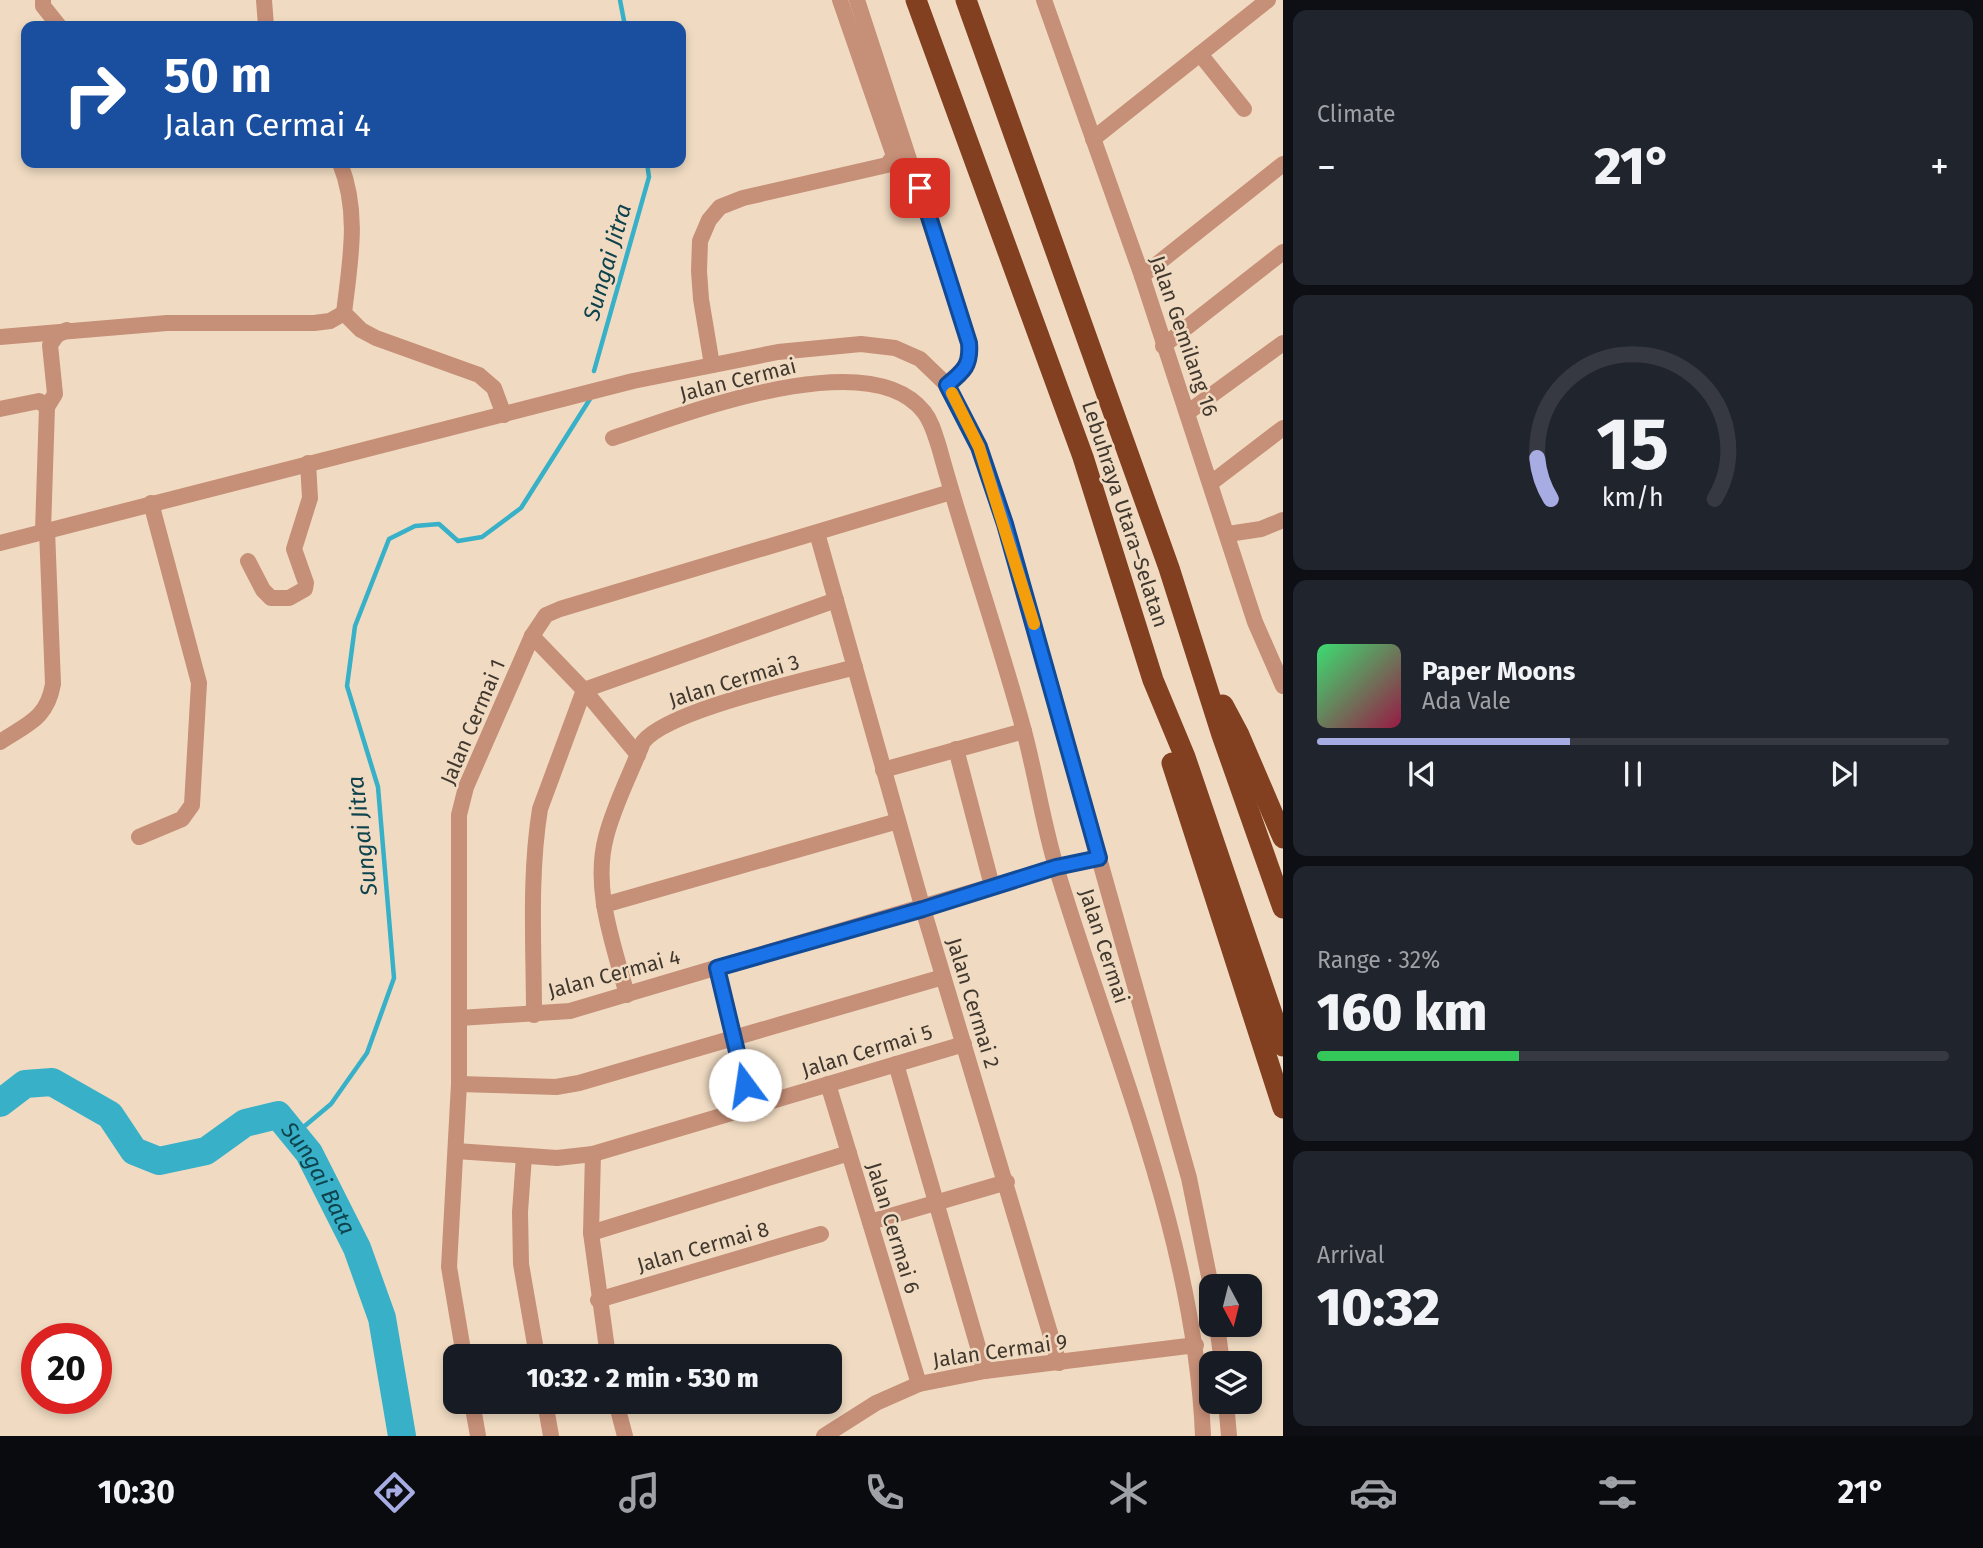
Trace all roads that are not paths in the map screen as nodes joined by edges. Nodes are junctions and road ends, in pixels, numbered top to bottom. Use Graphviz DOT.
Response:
graph roads {
  1 [pos="43,0"];
  2 [pos="264,0"];
  3 [pos="840,0"];
  4 [pos="857,0"];
  5 [pos="916,0"];
  6 [pos="966,0"];
  7 [pos="1044,0"];
  8 [pos="1268,0"];
  9 [pos="55,21"];
  10 [pos="266,21"];
  11 [pos="1200,54"];
  12 [pos="1244,108"];
  13 [pos="1093,139"];
  14 [pos="341,168"];
  15 [pos="1282,168"];
  16 [pos="1283,251"];
  17 [pos="1142,276"];
  18 [pos="344,313"];
  19 [pos="69,329"];
  20 [pos="0,337"];
  21 [pos="1283,343"];
  22 [pos="1163,346"];
  23 [pos="712,365"];
  24 [pos="947,385"];
  25 [pos="47,407"];
  26 [pos="0,409"];
  27 [pos="1187,413"];
  28 [pos="504,415"];
  29 [pos="1283,428"];
  30 [pos="613,438"];
  31 [pos="307,463"];
  32 [pos="1211,483"];
  33 [pos="951,492"];
  34 [pos="151,503"];
  35 [pos="1283,520"];
  36 [pos="45,531"];
  37 [pos="817,533"];
  38 [pos="1228,534"];
  39 [pos="0,542"];
  40 [pos="248,561"];
  41 [pos="836,600"];
  42 [pos="532,636"];
  43 [pos="855,667"];
  44 [pos="1205,673"];
  45 [pos="1153,680"];
  46 [pos="1283,685"];
  47 [pos="584,690"];
  48 [pos="1024,731"];
  49 [pos="0,742"];
  50 [pos="957,749"];
  51 [pos="638,755"];
  52 [pos="883,770"];
  53 [pos="898,821"];
  54 [pos="139,837"];
  55 [pos="1283,838"];
  56 [pos="1099,858"];
  57 [pos="1056,867"];
  58 [pos="992,886"];
  59 [pos="604,905"];
  60 [pos="1283,908"];
  61 [pos="923,909"];
  62 [pos="717,968"];
  63 [pos="943,977"];
  64 [pos="627,995"];
  65 [pos="534,1014"];
  66 [pos="459,1018"];
  67 [pos="733,1040"];
  68 [pos="964,1044"];
  69 [pos="1283,1046"];
  70 [pos="896,1064"];
  71 [pos="459,1084"];
  72 [pos="828,1084"];
  73 [pos="750,1107"];
  74 [pos="1283,1108"];
  75 [pos="456,1151"];
  76 [pos="849,1153"];
  77 [pos="593,1154"];
  78 [pos="524,1156"];
  79 [pos="1006,1182"];
  80 [pos="936,1203"];
  81 [pos="870,1222"];
  82 [pos="591,1233"];
  83 [pos="821,1234"];
  84 [pos="1209,1274"];
  85 [pos="598,1300"];
  86 [pos="462,1344"];
  87 [pos="535,1344"];
  88 [pos="606,1344"];
  89 [pos="1196,1345"];
  90 [pos="1059,1363"];
  91 [pos="985,1371"];
  92 [pos="919,1384"];
  93 [pos="474,1414"];
  94 [pos="547,1414"];
  95 [pos="619,1414"];
  96 [pos="1227,1414"];
  97 [pos="478,1436"];
  98 [pos="551,1436"];
  99 [pos="625,1436"];
  100 [pos="824,1436"];
  101 [pos="1203,1436"];
  102 [pos="1229,1436"];
  1 -- 9 [label="street"];
  2 -- 10 [label="street"];
  3 -- 23 [label="street"];
  4 -- 24 [label="street"];
  5 -- 45 [label="highway, Lebuhraya Utara–Selatan"];
  6 -- 44 [label="highway, Lebuhraya Utara–Selatan"];
  7 -- 13 [label="street, Jalan Gemilang 16"];
  8 -- 11 [label="street"];
  11 -- 12 [label="street"];
  11 -- 13 [label="street"];
  13 -- 17 [label="street, Jalan Gemilang 16"];
  14 -- 18 [label="street"];
  15 -- 17 [label="street"];
  16 -- 22 [label="street"];
  17 -- 22 [label="street, Jalan Gemilang 16"];
  18 -- 19 [label="street"];
  18 -- 28 [label="street"];
  19 -- 20 [label="street"];
  19 -- 25 [label="street"];
  21 -- 27 [label="street"];
  22 -- 27 [label="street, Jalan Gemilang 16"];
  23 -- 24 [label="street"];
  23 -- 28 [label="street"];
  24 -- 56 [label="street"];
  25 -- 26 [label="street"];
  25 -- 36 [label="street"];
  27 -- 32 [label="street, Jalan Gemilang 16"];
  28 -- 31 [label="street"];
  29 -- 32 [label="street"];
  30 -- 33 [label="street, Jalan Cermai"];
  31 -- 34 [label="street"];
  31 -- 40 [label="street"];
  32 -- 38 [label="street, Jalan Gemilang 16"];
  33 -- 37 [label="street, Jalan Cermai 1"];
  33 -- 48 [label="street, Jalan Cermai"];
  34 -- 36 [label="street"];
  34 -- 54 [label="street"];
  35 -- 38 [label="street"];
  36 -- 39 [label="street"];
  36 -- 49 [label="street"];
  37 -- 41 [label="street, Jalan Cermai 2"];
  37 -- 42 [label="street, Jalan Cermai 1"];
  38 -- 46 [label="street, Jalan Gemilang 16"];
  41 -- 43 [label="street, Jalan Cermai 2"];
  41 -- 47 [label="street"];
  42 -- 47 [label="street"];
  42 -- 66 [label="street, Jalan Cermai 1"];
  43 -- 51 [label="street, Jalan Cermai 3"];
  43 -- 52 [label="street, Jalan Cermai 2"];
  44 -- 55 [label="highway"];
  44 -- 60 [label="highway, Lebuhraya Utara–Selatan"];
  45 -- 69 [label="highway, Lebuhraya Utara–Selatan"];
  45 -- 74 [label="highway"];
  47 -- 51 [label="street"];
  47 -- 65 [label="street"];
  48 -- 50 [label="street"];
  48 -- 57 [label="street, Jalan Cermai"];
  50 -- 52 [label="street"];
  50 -- 58 [label="street"];
  51 -- 59 [label="street, Jalan Cermai 3"];
  52 -- 53 [label="street, Jalan Cermai 2"];
  53 -- 59 [label="street"];
  53 -- 61 [label="street, Jalan Cermai 2"];
  56 -- 57 [label="street, Jalan Cermai 4"];
  56 -- 84 [label="street"];
  57 -- 58 [label="street, Jalan Cermai 4"];
  57 -- 89 [label="street, Jalan Cermai"];
  58 -- 61 [label="street, Jalan Cermai 4"];
  59 -- 64 [label="street, Jalan Cermai 3"];
  61 -- 62 [label="street, Jalan Cermai 4"];
  61 -- 63 [label="street, Jalan Cermai 2"];
  62 -- 64 [label="street, Jalan Cermai 4"];
  62 -- 67 [label="street"];
  63 -- 67 [label="street"];
  63 -- 68 [label="street, Jalan Cermai 2"];
  64 -- 65 [label="street, Jalan Cermai 4"];
  65 -- 66 [label="street, Jalan Cermai 4"];
  66 -- 71 [label="street, Jalan Cermai 1"];
  67 -- 71 [label="street"];
  67 -- 73 [label="street"];
  68 -- 70 [label="street, Jalan Cermai 5"];
  68 -- 79 [label="street, Jalan Cermai 2"];
  70 -- 72 [label="street, Jalan Cermai 5"];
  70 -- 80 [label="street"];
  71 -- 75 [label="street, Jalan Cermai 1"];
  72 -- 73 [label="street, Jalan Cermai 5"];
  72 -- 76 [label="street, Jalan Cermai 6"];
  73 -- 77 [label="street, Jalan Cermai 5"];
  75 -- 78 [label="street, Jalan Cermai 5"];
  75 -- 86 [label="street, Jalan Cermai 1"];
  76 -- 81 [label="street, Jalan Cermai 6"];
  76 -- 82 [label="street"];
  77 -- 78 [label="street, Jalan Cermai 5"];
  77 -- 82 [label="street"];
  78 -- 87 [label="street"];
  79 -- 80 [label="street"];
  79 -- 90 [label="street, Jalan Cermai 2"];
  80 -- 81 [label="street"];
  80 -- 91 [label="street"];
  81 -- 92 [label="street, Jalan Cermai 6"];
  82 -- 85 [label="street"];
  83 -- 85 [label="street, Jalan Cermai 8"];
  85 -- 88 [label="street"];
  89 -- 90 [label="street, Jalan Cermai 9"];
  89 -- 101 [label="street, Jalan Cermai"];
  90 -- 91 [label="street, Jalan Cermai 9"];
  91 -- 92 [label="street, Jalan Cermai 9"];
  92 -- 100 [label="street, Jalan Cermai 9"];
  93 -- 97 [label="street"];
  94 -- 98 [label="street"];
  95 -- 99 [label="street"];
  96 -- 102 [label="street"];
}
